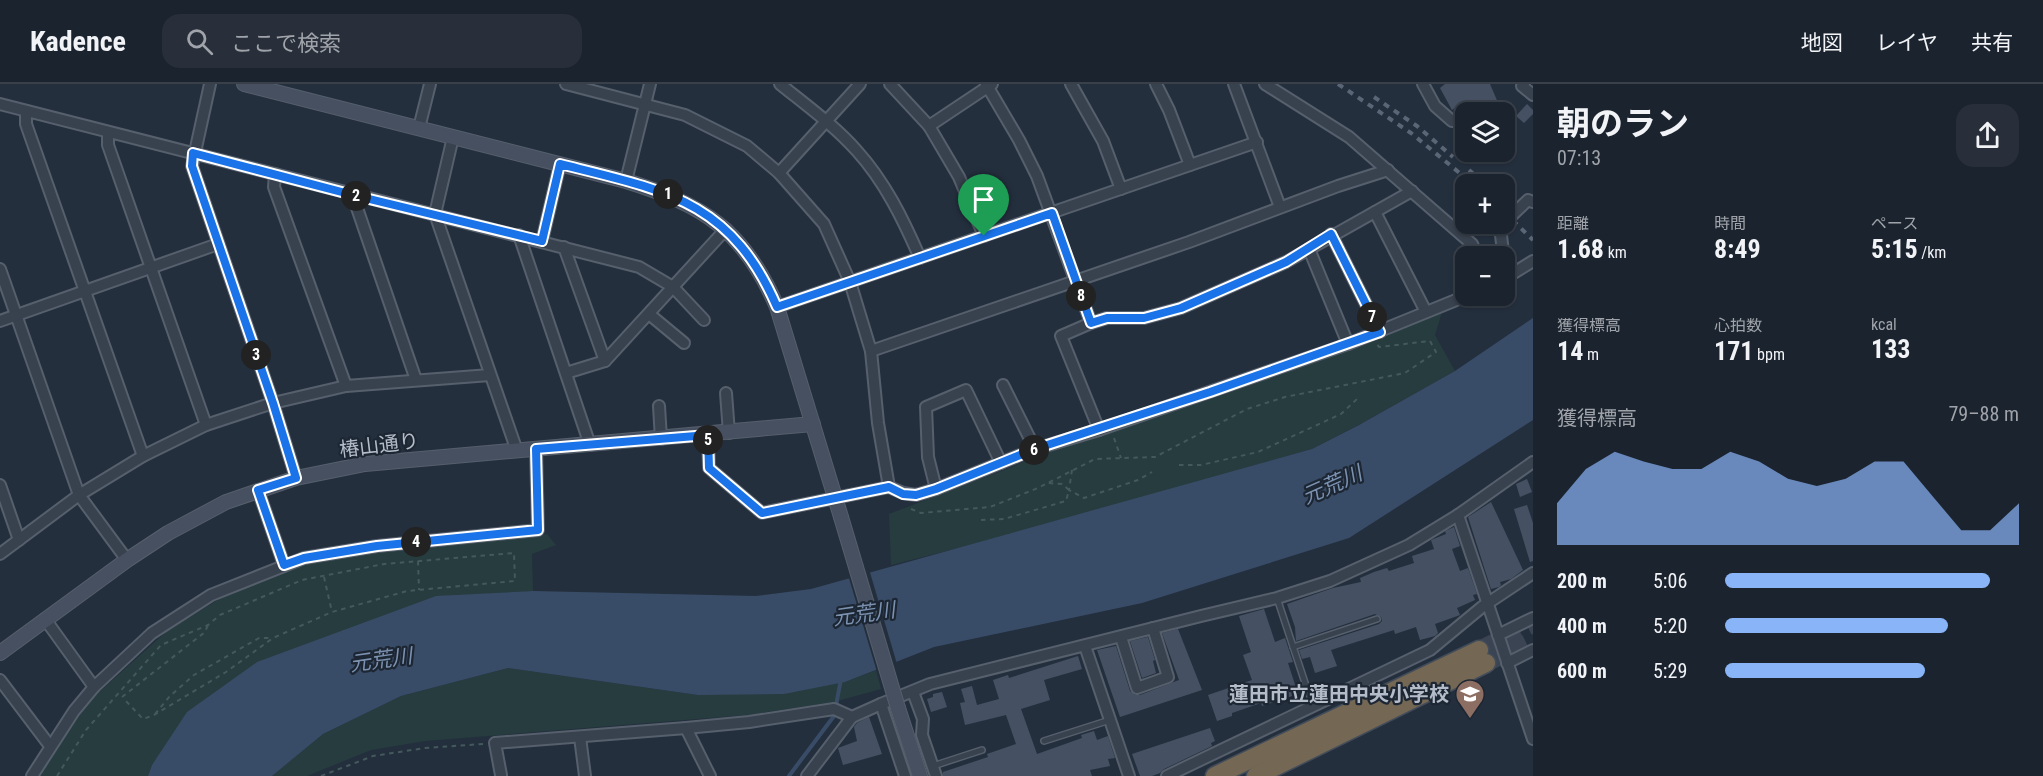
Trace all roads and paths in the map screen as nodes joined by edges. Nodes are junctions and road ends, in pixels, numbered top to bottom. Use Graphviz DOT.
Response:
graph roads {
  1 [pos="210,84"];
  2 [pos="244,84"];
  3 [pos="430,84"];
  4 [pos="566,84"];
  5 [pos="650,84"];
  6 [pos="780,84"];
  7 [pos="860,84"];
  8 [pos="890,84"];
  9 [pos="1071,84"];
  10 [pos="1156,84"];
  11 [pos="1234,84"];
  12 [pos="1265,84"];
  13 [pos="1423,84"];
  14 [pos="1524,84"];
  15 [pos="989,85"];
  16 [pos="578,86"];
  17 [pos="1533,95"];
  18 [pos="0,104"];
  19 [pos="645,105"];
  20 [pos="26,111"];
  21 [pos="826,122"];
  22 [pos="1452,122"];
  23 [pos="929,126"];
  24 [pos="419,128"];
  25 [pos="108,132"];
  26 [pos="453,137"];
  27 [pos="1257,142"];
  28 [pos="193,153"];
  29 [pos="560,164"];
  30 [pos="1190,165"];
  31 [pos="1388,170"];
  32 [pos="779,173"];
  33 [pos="275,174"];
  34 [pos="626,181"];
  35 [pos="1121,189"];
  36 [pos="1412,191"];
  37 [pos="357,196"];
  38 [pos="1533,202"];
  39 [pos="1280,207"];
  40 [pos="1375,212"];
  41 [pos="1515,212"];
  42 [pos="1052,213"];
  43 [pos="435,214"];
  44 [pos="726,229"];
  45 [pos="1331,234"];
  46 [pos="519,235"];
  47 [pos="984,236"];
  48 [pos="542,241"];
  49 [pos="219,244"];
  50 [pos="1473,246"];
  51 [pos="564,248"];
  52 [pos="1309,249"];
  53 [pos="920,258"];
  54 [pos="1533,261"];
  55 [pos="151,268"];
  56 [pos="0,269"];
  57 [pos="1515,272"];
  58 [pos="1076,281"];
  59 [pos="850,282"];
  60 [pos="673,287"];
  61 [pos="84,291"];
  62 [pos="1455,300"];
  63 [pos="777,307"];
  64 [pos="1426,312"];
  65 [pos="649,314"];
  66 [pos="16,315"];
  67 [pos="704,320"];
  68 [pos="0,321"];
  69 [pos="1091,323"];
  70 [pos="1378,337"];
  71 [pos="684,343"];
  72 [pos="1348,344"];
  73 [pos="871,351"];
  74 [pos="605,361"];
  75 [pos="566,373"];
  76 [pos="490,375"];
  77 [pos="416,380"];
  78 [pos="346,386"];
  79 [pos="1003,386"];
  80 [pos="726,393"];
  81 [pos="1357,399"];
  82 [pos="273,403"];
  83 [pos="659,406"];
  84 [pos="813,424"];
  85 [pos="206,425"];
  86 [pos="1104,428"];
  87 [pos="729,433"];
  88 [pos="708,435"];
  89 [pos="661,439"];
  90 [pos="590,445"];
  91 [pos="536,449"];
  92 [pos="1035,449"];
  93 [pos="517,451"];
  94 [pos="143,456"];
  95 [pos="1121,458"];
  96 [pos="1533,462"];
  97 [pos="1000,463"];
  98 [pos="1179,465"];
  99 [pos="1072,470"];
  100 [pos="1152,472"];
  101 [pos="296,478"];
  102 [pos="1047,483"];
  103 [pos="0,485"];
  104 [pos="889,487"];
  105 [pos="936,489"];
  106 [pos="258,490"];
  107 [pos="1069,490"];
  108 [pos="79,495"];
  109 [pos="835,496"];
  110 [pos="911,509"];
  111 [pos="1458,515"];
  112 [pos="981,520"];
  113 [pos="19,540"];
  114 [pos="0,554"];
  115 [pos="127,560"];
  116 [pos="418,561"];
  117 [pos="284,565"];
  118 [pos="1533,573"];
  119 [pos="324,576"];
  120 [pos="419,590"];
  121 [pos="1277,598"];
  122 [pos="1488,604"];
  123 [pos="332,612"];
  124 [pos="1533,618"];
  125 [pos="1377,619"];
  126 [pos="45,620"];
  127 [pos="208,625"];
  128 [pos="1153,628"];
  129 [pos="1498,635"];
  130 [pos="1121,637"];
  131 [pos="273,638"];
  132 [pos="1085,646"];
  133 [pos="1293,647"];
  134 [pos="1533,650"];
  135 [pos="0,653"];
  136 [pos="1507,663"];
  137 [pos="0,680"];
  138 [pos="94,687"];
  139 [pos="914,692"];
  140 [pos="119,694"];
  141 [pos="123,698"];
  142 [pos="881,704"];
  143 [pos="1313,707"];
  144 [pos="154,715"];
  145 [pos="852,717"];
  146 [pos="1110,720"];
  147 [pos="686,728"];
  148 [pos="580,736"];
  149 [pos="1533,740"];
  150 [pos="1044,741"];
  151 [pos="495,743"];
  152 [pos="50,746"];
  153 [pos="982,750"];
  154 [pos="934,771"];
  155 [pos="32,776"];
  156 [pos="57,776"];
  157 [pos="321,776"];
  158 [pos="491,776"];
  159 [pos="501,776"];
  160 [pos="585,776"];
  161 [pos="710,776"];
  162 [pos="807,776"];
  163 [pos="905,776"];
  164 [pos="920,776"];
  165 [pos="1129,776"];
  166 [pos="1167,776"];
  167 [pos="1215,776"];
  168 [pos="1256,776"];
  1 -- 28 [label="street"];
  2 -- 24 [label="street"];
  3 -- 24 [label="street"];
  4 -- 16 [label="street"];
  5 -- 19 [label="street"];
  6 -- 21 [label="street"];
  7 -- 21 [label="street"];
  8 -- 23 [label="street"];
  9 -- 35 [label="street"];
  10 -- 30 [label="street"];
  11 -- 27 [label="street"];
  12 -- 31 [label="street"];
  13 -- 22 [label="street"];
  14 -- 17 [label="street"];
  15 -- 23 [label="street"];
  15 -- 42 [label="street"];
  16 -- 19 [label="street"];
  18 -- 20 [label="street"];
  19 -- 32 [label="street"];
  19 -- 34 [label="street"];
  20 -- 25 [label="street"];
  20 -- 61 [label="street"];
  21 -- 32 [label="street"];
  21 -- 53 [label="street"];
  23 -- 47 [label="street"];
  24 -- 26 [label="street"];
  25 -- 28 [label="street"];
  25 -- 55 [label="street"];
  26 -- 29 [label="street"];
  26 -- 43 [label="street"];
  27 -- 30 [label="street"];
  27 -- 39 [label="street"];
  28 -- 33 [label="street"];
  28 -- 49 [label="street"];
  29 -- 34 [label="street"];
  29 -- 48 [label="street"];
  30 -- 35 [label="street"];
  31 -- 36 [label="street"];
  31 -- 39 [label="street"];
  32 -- 59 [label="street"];
  33 -- 37 [label="street"];
  33 -- 78 [label="street"];
  34 -- 44 [label="street"];
  35 -- 42 [label="street"];
  36 -- 40 [label="street"];
  36 -- 50 [label="street"];
  37 -- 43 [label="street"];
  37 -- 77 [label="street"];
  38 -- 41 [label="street"];
  39 -- 58 [label="street"];
  40 -- 45 [label="street"];
  40 -- 64 [label="street"];
  42 -- 47 [label="street"];
  42 -- 58 [label="street"];
  43 -- 46 [label="street"];
  43 -- 76 [label="street"];
  44 -- 60 [label="street"];
  44 -- 63 [label="street"];
  45 -- 52 [label="street"];
  45 -- 70 [label="street"];
  46 -- 48 [label="street"];
  46 -- 75 [label="street"];
  47 -- 53 [label="street"];
  48 -- 51 [label="street"];
  49 -- 55 [label="street"];
  49 -- 82 [label="street"];
  51 -- 60 [label="street"];
  51 -- 74 [label="street"];
  52 -- 69 [label="street"];
  52 -- 72 [label="street"];
  53 -- 59 [label="street"];
  54 -- 57 [label="street"];
  55 -- 61 [label="street"];
  55 -- 85 [label="street"];
  56 -- 66 [label="street"];
  58 -- 69 [label="street"];
  58 -- 73 [label="street"];
  59 -- 63 [label="street"];
  59 -- 73 [label="street"];
  60 -- 65 [label="street"];
  60 -- 67 [label="street"];
  61 -- 66 [label="street"];
  61 -- 94 [label="street"];
  62 -- 64 [label="street"];
  63 -- 84 [label="street"];
  64 -- 70 [label="street"];
  65 -- 71 [label="street"];
  65 -- 74 [label="street"];
  66 -- 68 [label="street"];
  66 -- 108 [label="street"];
  69 -- 86 [label="street"];
  70 -- 72 [label="street"];
  70 -- 95 [label="path"];
  72 -- 86 [label="street"];
  73 -- 104 [label="street"];
  74 -- 75 [label="street"];
  75 -- 90 [label="street"];
  76 -- 77 [label="street"];
  76 -- 93 [label="street"];
  77 -- 78 [label="street"];
  78 -- 82 [label="street"];
  79 -- 92 [label="street"];
  80 -- 87 [label="street"];
  81 -- 98 [label="path"];
  82 -- 85 [label="street"];
  82 -- 101 [label="street"];
  83 -- 89 [label="street"];
  84 -- 87 [label="street, 椿山通り"];
  84 -- 109 [label="street"];
  85 -- 94 [label="street"];
  86 -- 92 [label="street"];
  86 -- 95 [label="path"];
  87 -- 88 [label="street, 椿山通り"];
  88 -- 89 [label="street, 椿山通り"];
  88 -- 109 [label="street"];
  89 -- 90 [label="street, 椿山通り"];
  90 -- 91 [label="street, 椿山通り"];
  91 -- 93 [label="street, 椿山通り"];
  91 -- 117 [label="street"];
  92 -- 97 [label="street"];
  93 -- 101 [label="street, 椿山通り"];
  94 -- 108 [label="street"];
  95 -- 99 [label="path"];
  96 -- 111 [label="street"];
  97 -- 105 [label="street"];
  97 -- 105 [label="street"];
  99 -- 102 [label="path"];
  99 -- 107 [label="path"];
  100 -- 107 [label="path"];
  101 -- 106 [label="street, 椿山通り"];
  102 -- 107 [label="path"];
  102 -- 110 [label="path"];
  103 -- 113 [label="street"];
  104 -- 105 [label="street"];
  104 -- 109 [label="street"];
  106 -- 115 [label="street, 椿山通り"];
  106 -- 117 [label="street"];
  107 -- 112 [label="path"];
  108 -- 113 [label="street"];
  108 -- 115 [label="street"];
  109 -- 164 [label="street, bridge"];
  111 -- 121 [label="street"];
  111 -- 122 [label="street"];
  113 -- 114 [label="street"];
  115 -- 126 [label="street, 椿山通り"];
  116 -- 119 [label="path"];
  116 -- 120 [label="path"];
  116 -- 120 [label="path"];
  117 -- 138 [label="street"];
  118 -- 122 [label="street"];
  119 -- 123 [label="path"];
  119 -- 127 [label="path"];
  120 -- 123 [label="path"];
  121 -- 128 [label="street"];
  121 -- 133 [label="lane"];
  122 -- 129 [label="street"];
  122 -- 143 [label="street"];
  123 -- 131 [label="path"];
  124 -- 129 [label="street"];
  125 -- 133 [label="lane"];
  126 -- 135 [label="street, 椿山通り"];
  126 -- 138 [label="street"];
  127 -- 140 [label="path"];
  127 -- 141 [label="path"];
  128 -- 130 [label="street"];
  128 -- 130 [label="street"];
  129 -- 136 [label="street"];
  130 -- 132 [label="street"];
  131 -- 144 [label="path"];
  131 -- 144 [label="path"];
  132 -- 139 [label="street"];
  132 -- 146 [label="street"];
  133 -- 143 [label="lane"];
  134 -- 136 [label="street"];
  136 -- 149 [label="street"];
  137 -- 152 [label="street"];
  138 -- 152 [label="street"];
  139 -- 142 [label="street"];
  139 -- 154 [label="street"];
  140 -- 141 [label="path"];
  140 -- 156 [label="path"];
  141 -- 144 [label="path"];
  142 -- 145 [label="street"];
  142 -- 163 [label="street"];
  143 -- 166 [label="street"];
  145 -- 147 [label="street"];
  145 -- 162 [label="street"];
  146 -- 150 [label="lane"];
  146 -- 165 [label="street"];
  147 -- 148 [label="street"];
  147 -- 161 [label="street"];
  148 -- 151 [label="street"];
  148 -- 160 [label="street"];
  151 -- 157 [label="path"];
  151 -- 159 [label="street"];
  152 -- 155 [label="street"];
  153 -- 154 [label="lane"];
  158 -- 159 [label="street"];
  167 -- 168 [label="highway"];
}
